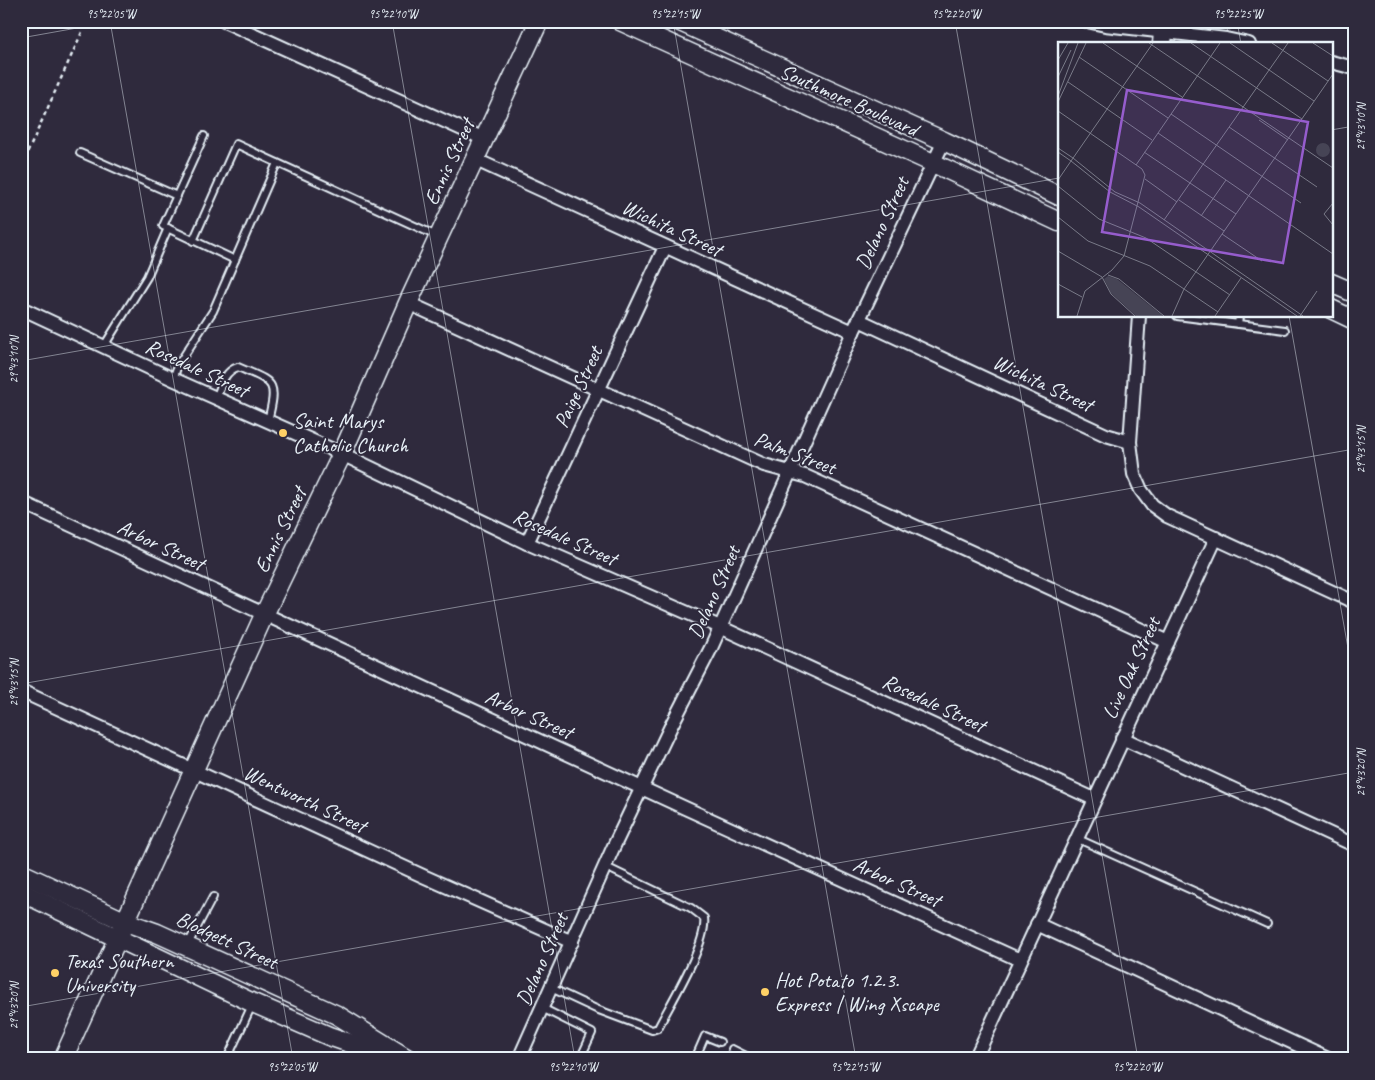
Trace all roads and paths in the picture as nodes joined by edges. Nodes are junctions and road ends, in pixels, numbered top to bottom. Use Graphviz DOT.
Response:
graph roads {
  1 [pos="88,21"];
  2 [pos="224,21"];
  3 [pos="539,21"];
  4 [pos="620,21"];
  5 [pos="678,21"];
  6 [pos="1087,21"];
  7 [pos="1163,32"];
  8 [pos="1236,42"];
  9 [pos="1332,62"];
  10 [pos="1354,68"];
  11 [pos="204,136"];
  12 [pos="484,139"];
  13 [pos="944,141"];
  14 [pos="80,153"];
  15 [pos="474,159"];
  16 [pos="277,163"];
  17 [pos="933,163"];
  18 [pos="21,167"];
  19 [pos="177,196"];
  20 [pos="1058,196"];
  21 [pos="1058,222"];
  22 [pos="168,228"];
  23 [pos="439,237"];
  24 [pos="193,241"];
  25 [pos="665,247"];
  26 [pos="235,260"];
  27 [pos="1332,284"];
  28 [pos="1354,294"];
  29 [pos="408,303"];
  30 [pos="21,308"];
  31 [pos="1332,309"];
  32 [pos="1140,318"];
  33 [pos="1192,318"];
  34 [pos="1239,318"];
  35 [pos="859,320"];
  36 [pos="1354,320"];
  37 [pos="1238,324"];
  38 [pos="1285,330"];
  39 [pos="853,332"];
  40 [pos="104,346"];
  41 [pos="173,379"];
  42 [pos="599,389"];
  43 [pos="216,399"];
  44 [pos="268,422"];
  45 [pos="1130,442"];
  46 [pos="342,454"];
  47 [pos="790,472"];
  48 [pos="21,502"];
  49 [pos="1216,538"];
  50 [pos="527,543"];
  51 [pos="1354,602"];
  52 [pos="264,615"];
  53 [pos="720,627"];
  54 [pos="1168,642"];
  55 [pos="21,691"];
  56 [pos="1122,738"];
  57 [pos="194,770"];
  58 [pos="642,787"];
  59 [pos="1094,799"];
  60 [pos="1076,838"];
  61 [pos="1354,845"];
  62 [pos="606,867"];
  63 [pos="21,874"];
  64 [pos="21,892"];
  65 [pos="213,897"];
  66 [pos="1037,924"];
  67 [pos="1267,924"];
  68 [pos="122,930"];
  69 [pos="572,942"];
  70 [pos="187,947"];
  71 [pos="1020,960"];
  72 [pos="551,988"];
  73 [pos="253,1003"];
  74 [pos="542,1008"];
  75 [pos="720,1042"];
  76 [pos="732,1049"];
  77 [pos="742,1057"];
  78 [pos="63,1059"];
  79 [pos="228,1059"];
  80 [pos="395,1059"];
  81 [pos="408,1059"];
  82 [pos="519,1059"];
  83 [pos="580,1059"];
  84 [pos="695,1059"];
  85 [pos="752,1059"];
  86 [pos="975,1059"];
  87 [pos="1328,1059"];
  1 -- 18 [label="path"];
  2 -- 12 [label="street"];
  3 -- 12 [label="street, Ennis Street"];
  4 -- 17 [label="street, Southmore Boulevard"];
  5 -- 13 [label="street, Southmore Boulevard"];
  6 -- 7 [label="street"];
  7 -- 8 [label="street"];
  9 -- 10 [label="street"];
  11 -- 19 [label="lane"];
  12 -- 15 [label="street, Ennis Street"];
  13 -- 17 [label="street, Delano Street"];
  13 -- 20 [label="street, Southmore Boulevard"];
  14 -- 19 [label="lane"];
  15 -- 23 [label="street, Ennis Street"];
  15 -- 25 [label="street, Wichita Street"];
  16 -- 23 [label="lane"];
  16 -- 24 [label="lane"];
  16 -- 26 [label="lane"];
  17 -- 21 [label="street, Southmore Boulevard"];
  17 -- 35 [label="street, Delano Street"];
  19 -- 22 [label="lane"];
  22 -- 24 [label="lane"];
  22 -- 40 [label="lane"];
  23 -- 29 [label="street, Ennis Street"];
  24 -- 26 [label="lane"];
  25 -- 39 [label="street, Wichita Street"];
  25 -- 42 [label="street, Paige Street"];
  26 -- 41 [label="lane"];
  27 -- 28 [label="street"];
  29 -- 42 [label="street, Palm Street"];
  29 -- 46 [label="street, Ennis Street"];
  30 -- 40 [label="street, Rosedale Street"];
  31 -- 36 [label="street"];
  32 -- 45 [label="street"];
  33 -- 37 [label="lane"];
  34 -- 37 [label="lane"];
  35 -- 39 [label="street, Delano Street"];
  35 -- 45 [label="street, Wichita Street"];
  37 -- 38 [label="lane"];
  39 -- 47 [label="street, Delano Street"];
  40 -- 41 [label="street, Rosedale Street"];
  41 -- 43 [label="street, Rosedale Street"];
  42 -- 47 [label="street, Palm Street"];
  42 -- 50 [label="street, Paige Street"];
  43 -- 44 [label="street, Rosedale Street"];
  43 -- 44 [label="lane"];
  44 -- 46 [label="street, Rosedale Street"];
  45 -- 49 [label="street"];
  46 -- 50 [label="street, Rosedale Street"];
  46 -- 52 [label="street, Ennis Street"];
  47 -- 53 [label="street, Delano Street"];
  47 -- 54 [label="street, Palm Street"];
  48 -- 52 [label="street, Arbor Street"];
  49 -- 51 [label="street"];
  49 -- 54 [label="street, Live Oak Street"];
  50 -- 53 [label="street, Rosedale Street"];
  52 -- 57 [label="street, Ennis Street"];
  52 -- 58 [label="street, Arbor Street"];
  53 -- 58 [label="street, Delano Street"];
  53 -- 59 [label="street, Rosedale Street"];
  54 -- 56 [label="street, Live Oak Street"];
  55 -- 57 [label="street, Wentworth Street"];
  56 -- 59 [label="street, Live Oak Street"];
  56 -- 61 [label="street"];
  57 -- 68 [label="street, Ennis Street"];
  57 -- 69 [label="street, Wentworth Street"];
  58 -- 62 [label="street, Delano Street"];
  58 -- 71 [label="street, Arbor Street"];
  59 -- 60 [label="street, Live Oak Street"];
  60 -- 66 [label="street, Live Oak Street"];
  60 -- 67 [label="lane"];
  62 -- 69 [label="street, Delano Street"];
  62 -- 72 [label="lane"];
  63 -- 68 [label="street, Blodgett Street"];
  64 -- 68 [label="street, Blodgett Street"];
  65 -- 70 [label="lane"];
  66 -- 71 [label="street, Live Oak Street"];
  66 -- 87 [label="street"];
  68 -- 70 [label="street, Blodgett Street"];
  68 -- 73 [label="street, Blodgett Street"];
  68 -- 78 [label="street, Ennis Street"];
  69 -- 72 [label="street, Delano Street"];
  70 -- 81 [label="street, Blodgett Street"];
  71 -- 86 [label="street, Live Oak Street"];
  72 -- 74 [label="street, Delano Street"];
  73 -- 79 [label="lane"];
  73 -- 80 [label="street, Blodgett Street"];
  74 -- 82 [label="street, Delano Street"];
  74 -- 83 [label="lane"];
  75 -- 84 [label="lane"];
  76 -- 77 [label="lane"];
  77 -- 85 [label="lane"];
}
